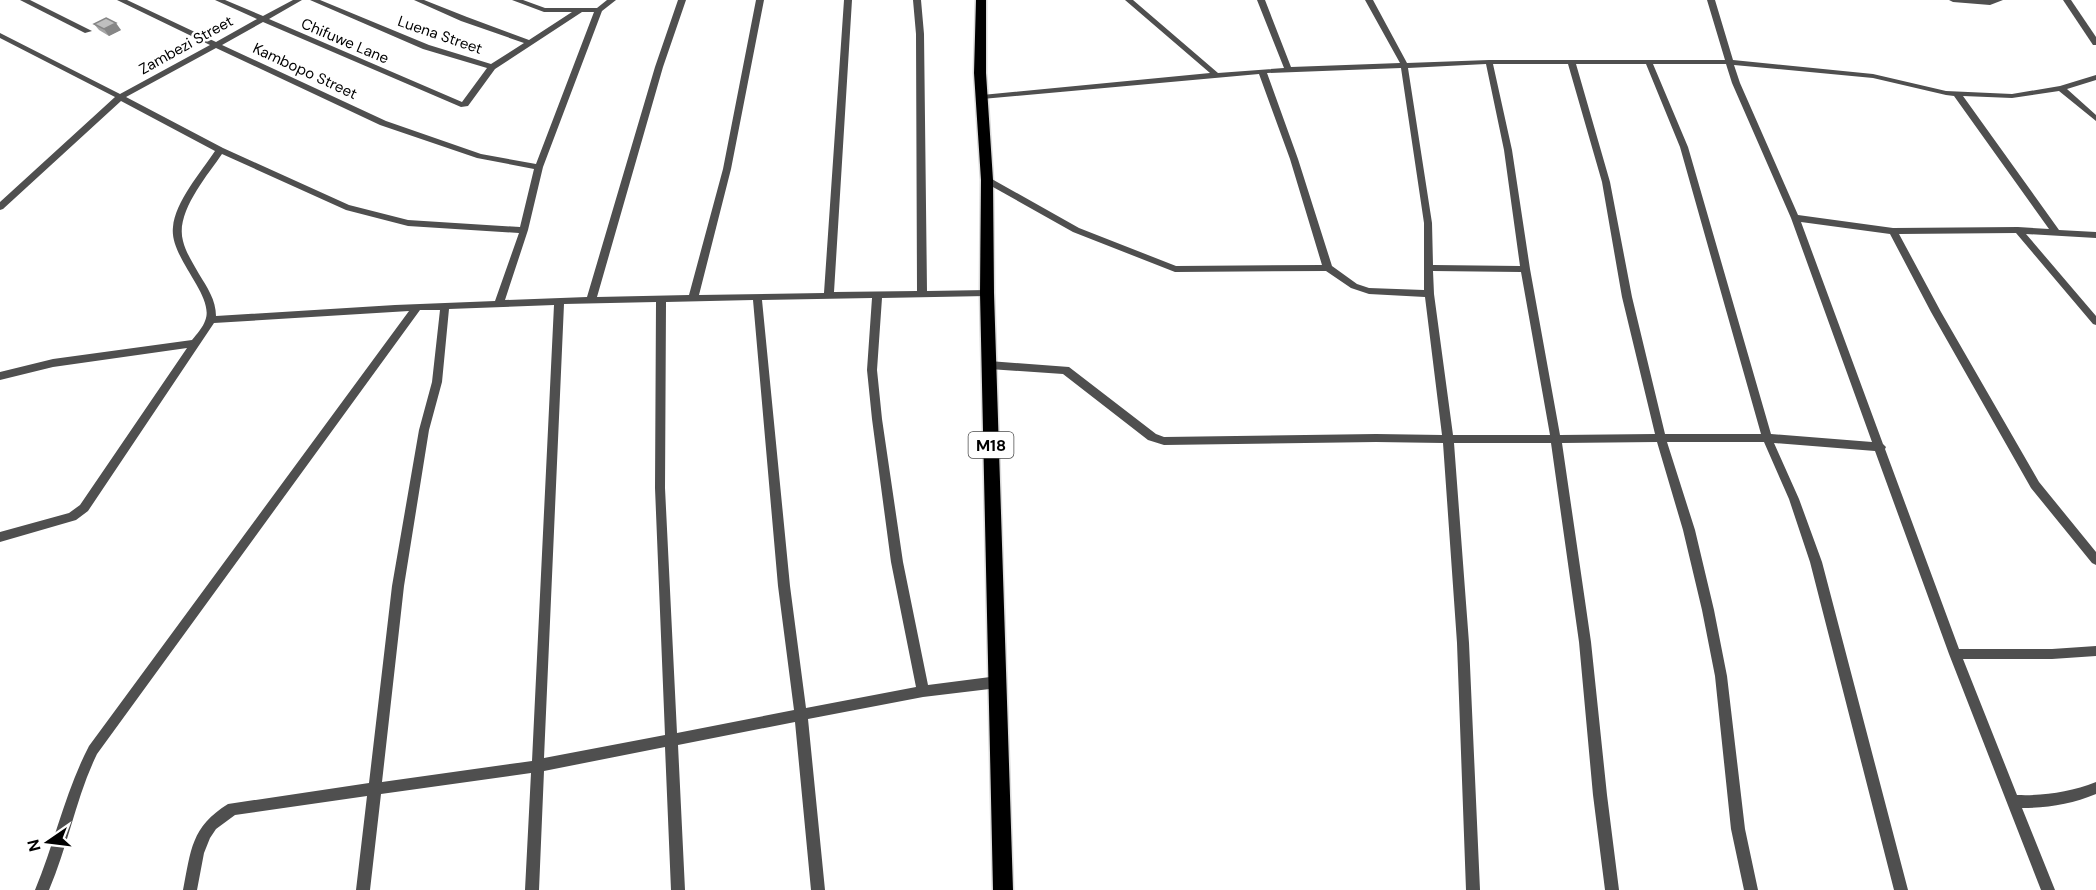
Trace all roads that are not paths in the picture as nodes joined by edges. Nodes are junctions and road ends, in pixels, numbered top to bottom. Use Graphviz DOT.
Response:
graph roads {
  1 [pos="24,0"];
  2 [pos="121,0"];
  3 [pos="219,0"];
  4 [pos="298,0"];
  5 [pos="314,0"];
  6 [pos="418,0"];
  7 [pos="516,0"];
  8 [pos="612,0"];
  9 [pos="682,0"];
  10 [pos="760,0"];
  11 [pos="848,0"];
  12 [pos="917,0"];
  13 [pos="981,0"];
  14 [pos="1129,0"];
  15 [pos="1261,0"];
  16 [pos="1369,0"];
  17 [pos="1711,0"];
  18 [pos="1953,0"];
  19 [pos="1999,0"];
  20 [pos="2067,0"];
  21 [pos="579,10"];
  22 [pos="599,10"];
  23 [pos="261,19"];
  24 [pos="88,31"];
  25 [pos="0,36"];
  26 [pos="529,42"];
  27 [pos="2096,43"];
  28 [pos="216,44"];
  29 [pos="1648,61"];
  30 [pos="1489,62"];
  31 [pos="1571,62"];
  32 [pos="1729,63"];
  33 [pos="1404,64"];
  34 [pos="492,67"];
  35 [pos="1288,69"];
  36 [pos="1262,71"];
  37 [pos="1215,74"];
  38 [pos="2096,77"];
  39 [pos="2061,88"];
  40 [pos="1957,94"];
  41 [pos="120,97"];
  42 [pos="982,97"];
  43 [pos="2096,119"];
  44 [pos="220,150"];
  45 [pos="539,167"];
  46 [pos="987,180"];
  47 [pos="0,207"];
  48 [pos="1795,218"];
  49 [pos="524,230"];
  50 [pos="2018,230"];
  51 [pos="1893,231"];
  52 [pos="2056,232"];
  53 [pos="2096,235"];
  54 [pos="1328,268"];
  55 [pos="1429,268"];
  56 [pos="1526,269"];
  57 [pos="987,293"];
  58 [pos="922,294"];
  59 [pos="1429,294"];
  60 [pos="829,295"];
  61 [pos="877,295"];
  62 [pos="757,297"];
  63 [pos="693,299"];
  64 [pos="591,300"];
  65 [pos="661,300"];
  66 [pos="559,303"];
  67 [pos="499,304"];
  68 [pos="445,306"];
  69 [pos="417,307"];
  70 [pos="211,320"];
  71 [pos="2096,322"];
  72 [pos="195,343"];
  73 [pos="989,365"];
  74 [pos="0,376"];
  75 [pos="1767,438"];
  76 [pos="1448,439"];
  77 [pos="1661,439"];
  78 [pos="1556,440"];
  79 [pos="1881,447"];
  80 [pos="0,537"];
  81 [pos="2096,560"];
  82 [pos="2096,651"];
  83 [pos="1955,654"];
  84 [pos="998,682"];
  85 [pos="923,691"];
  86 [pos="801,714"];
  87 [pos="672,738"];
  88 [pos="537,766"];
  89 [pos="376,788"];
  90 [pos="2096,788"];
  91 [pos="2014,801"];
  92 [pos="42,890"];
  93 [pos="190,890"];
  94 [pos="363,890"];
  95 [pos="532,890"];
  96 [pos="678,890"];
  97 [pos="819,890"];
  98 [pos="1003,890"];
  99 [pos="1473,890"];
  100 [pos="1612,890"];
  101 [pos="1751,890"];
  102 [pos="1901,890"];
  103 [pos="2048,890"];
  1 -- 24 [label="street"];
  2 -- 28 [label="street, Kambopo Street"];
  3 -- 23 [label="street, Chifuwe Lane"];
  4 -- 23 [label="street, Zambezi Street"];
  5 -- 34 [label="street, Luena Street"];
  6 -- 26 [label="street"];
  7 -- 21 [label="street"];
  8 -- 22 [label="street"];
  9 -- 64 [label="street"];
  10 -- 63 [label="street"];
  11 -- 60 [label="street"];
  12 -- 58 [label="street"];
  13 -- 42 [label="main road, M18"];
  14 -- 37 [label="street"];
  15 -- 35 [label="street"];
  16 -- 33 [label="street"];
  17 -- 32 [label="street"];
  18 -- 19 [label="street"];
  20 -- 27 [label="street"];
  21 -- 22 [label="street"];
  21 -- 26 [label="street"];
  22 -- 45 [label="street"];
  23 -- 28 [label="street, Zambezi Street"];
  23 -- 34 [label="street, Chifuwe Lane"];
  25 -- 41 [label="street"];
  26 -- 34 [label="street"];
  28 -- 41 [label="street, Zambezi Street"];
  28 -- 45 [label="street, Kambopo Street"];
  29 -- 31 [label="street"];
  29 -- 32 [label="street"];
  29 -- 75 [label="street"];
  30 -- 31 [label="street"];
  30 -- 33 [label="street"];
  30 -- 56 [label="street"];
  31 -- 77 [label="street"];
  32 -- 40 [label="street"];
  32 -- 48 [label="street"];
  33 -- 35 [label="street"];
  33 -- 55 [label="street"];
  35 -- 36 [label="street"];
  36 -- 37 [label="street"];
  36 -- 54 [label="street"];
  37 -- 42 [label="street"];
  38 -- 39 [label="street"];
  39 -- 40 [label="street"];
  39 -- 43 [label="street"];
  40 -- 52 [label="street"];
  41 -- 44 [label="street"];
  41 -- 47 [label="street, Zambezi Street"];
  42 -- 46 [label="main road, M18"];
  44 -- 49 [label="street"];
  44 -- 70 [label="street"];
  45 -- 49 [label="street"];
  46 -- 54 [label="street"];
  46 -- 57 [label="main road, M18"];
  48 -- 51 [label="street"];
  48 -- 79 [label="street"];
  49 -- 67 [label="street"];
  50 -- 51 [label="street"];
  50 -- 52 [label="street"];
  50 -- 71 [label="street"];
  51 -- 81 [label="street"];
  52 -- 53 [label="street"];
  54 -- 59 [label="street"];
  55 -- 56 [label="street"];
  55 -- 59 [label="street"];
  56 -- 78 [label="street"];
  57 -- 58 [label="street"];
  57 -- 73 [label="main road, M18"];
  58 -- 61 [label="street"];
  59 -- 76 [label="street"];
  60 -- 61 [label="street"];
  60 -- 62 [label="street"];
  61 -- 85 [label="street"];
  62 -- 63 [label="street"];
  62 -- 86 [label="street"];
  63 -- 65 [label="street"];
  64 -- 65 [label="street"];
  64 -- 66 [label="street"];
  65 -- 87 [label="street"];
  66 -- 67 [label="street"];
  66 -- 88 [label="street"];
  67 -- 68 [label="street"];
  68 -- 69 [label="street"];
  68 -- 89 [label="street"];
  69 -- 70 [label="street"];
  69 -- 92 [label="street"];
  70 -- 72 [label="street"];
  72 -- 74 [label="street"];
  72 -- 80 [label="street"];
  73 -- 76 [label="street"];
  73 -- 84 [label="main road, M18"];
  75 -- 77 [label="street"];
  75 -- 79 [label="street"];
  75 -- 102 [label="street"];
  76 -- 78 [label="street"];
  76 -- 99 [label="street"];
  77 -- 78 [label="street"];
  77 -- 101 [label="street"];
  78 -- 100 [label="street"];
  79 -- 83 [label="street"];
  82 -- 83 [label="street"];
  83 -- 91 [label="street"];
  84 -- 85 [label="street"];
  84 -- 98 [label="main road, M18"];
  85 -- 86 [label="street"];
  86 -- 87 [label="street"];
  86 -- 97 [label="street"];
  87 -- 88 [label="street"];
  87 -- 96 [label="street"];
  88 -- 89 [label="street"];
  88 -- 95 [label="street"];
  89 -- 93 [label="street"];
  89 -- 94 [label="street"];
  90 -- 91 [label="street"];
  91 -- 103 [label="street"];
}
